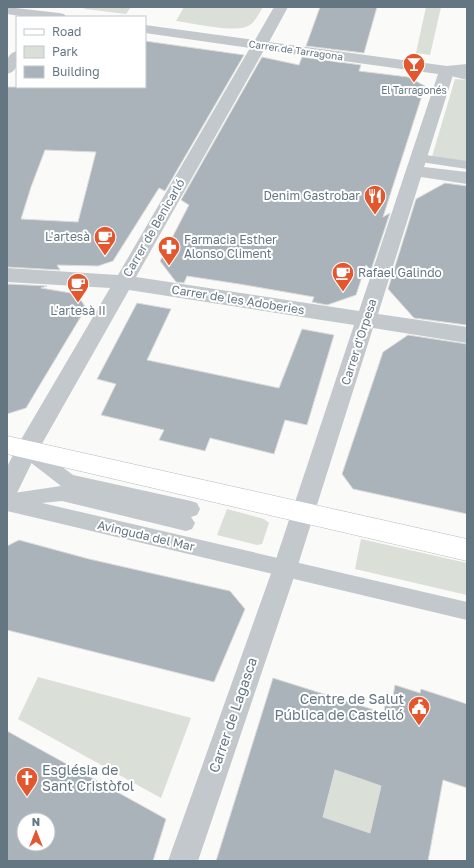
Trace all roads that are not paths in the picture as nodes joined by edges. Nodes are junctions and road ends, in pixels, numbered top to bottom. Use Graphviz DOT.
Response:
graph roads {
  1 [pos="281,7"];
  2 [pos="7,10"];
  3 [pos="53,14"];
  4 [pos="146,29"];
  5 [pos="260,45"];
  6 [pos="16,57"];
  7 [pos="7,69"];
  8 [pos="467,69"];
  9 [pos="447,71"];
  10 [pos="467,76"];
  11 [pos="416,165"];
  12 [pos="467,165"];
  13 [pos="467,178"];
  14 [pos="7,276"];
  15 [pos="123,282"];
  16 [pos="366,320"];
  17 [pos="467,335"];
  18 [pos="17,447"];
  19 [pos="7,490"];
  20 [pos="7,502"];
  21 [pos="302,513"];
  22 [pos="467,550"];
  23 [pos="285,568"];
  24 [pos="467,611"];
  25 [pos="183,861"];
  1 -- 5 [label="street, Carrer de Benicarló"];
  2 -- 3 [label="street"];
  4 -- 5 [label="street, Carrer de Tarragona"];
  5 -- 9 [label="street, Carrer de Tarragona"];
  5 -- 15 [label="street, Carrer de Benicarló"];
  6 -- 7 [label="street"];
  8 -- 9 [label="street, Carrer de Tarragona"];
  9 -- 10 [label="lane"];
  9 -- 11 [label="street, Carrer d'Orpesa"];
  11 -- 12 [label="lane"];
  11 -- 13 [label="street"];
  11 -- 16 [label="street, Carrer d'Orpesa"];
  14 -- 15 [label="street, Carrer de les Adoberies"];
  15 -- 16 [label="street, Carrer de les Adoberies"];
  15 -- 18 [label="street, Carrer de Benicarló"];
  16 -- 17 [label="street, Carrer de les Adoberies"];
  16 -- 21 [label="street, Carrer d'Orpesa"];
  18 -- 19 [label="street"];
  18 -- 20 [label="lane"];
  18 -- 21 [label="street"];
  20 -- 23 [label="lane, Avinguda del Mar"];
  21 -- 22 [label="street"];
  21 -- 23 [label="street"];
  23 -- 24 [label="lane, Avinguda del Mar"];
  23 -- 25 [label="street, Carrer de Lagasca"];
}
